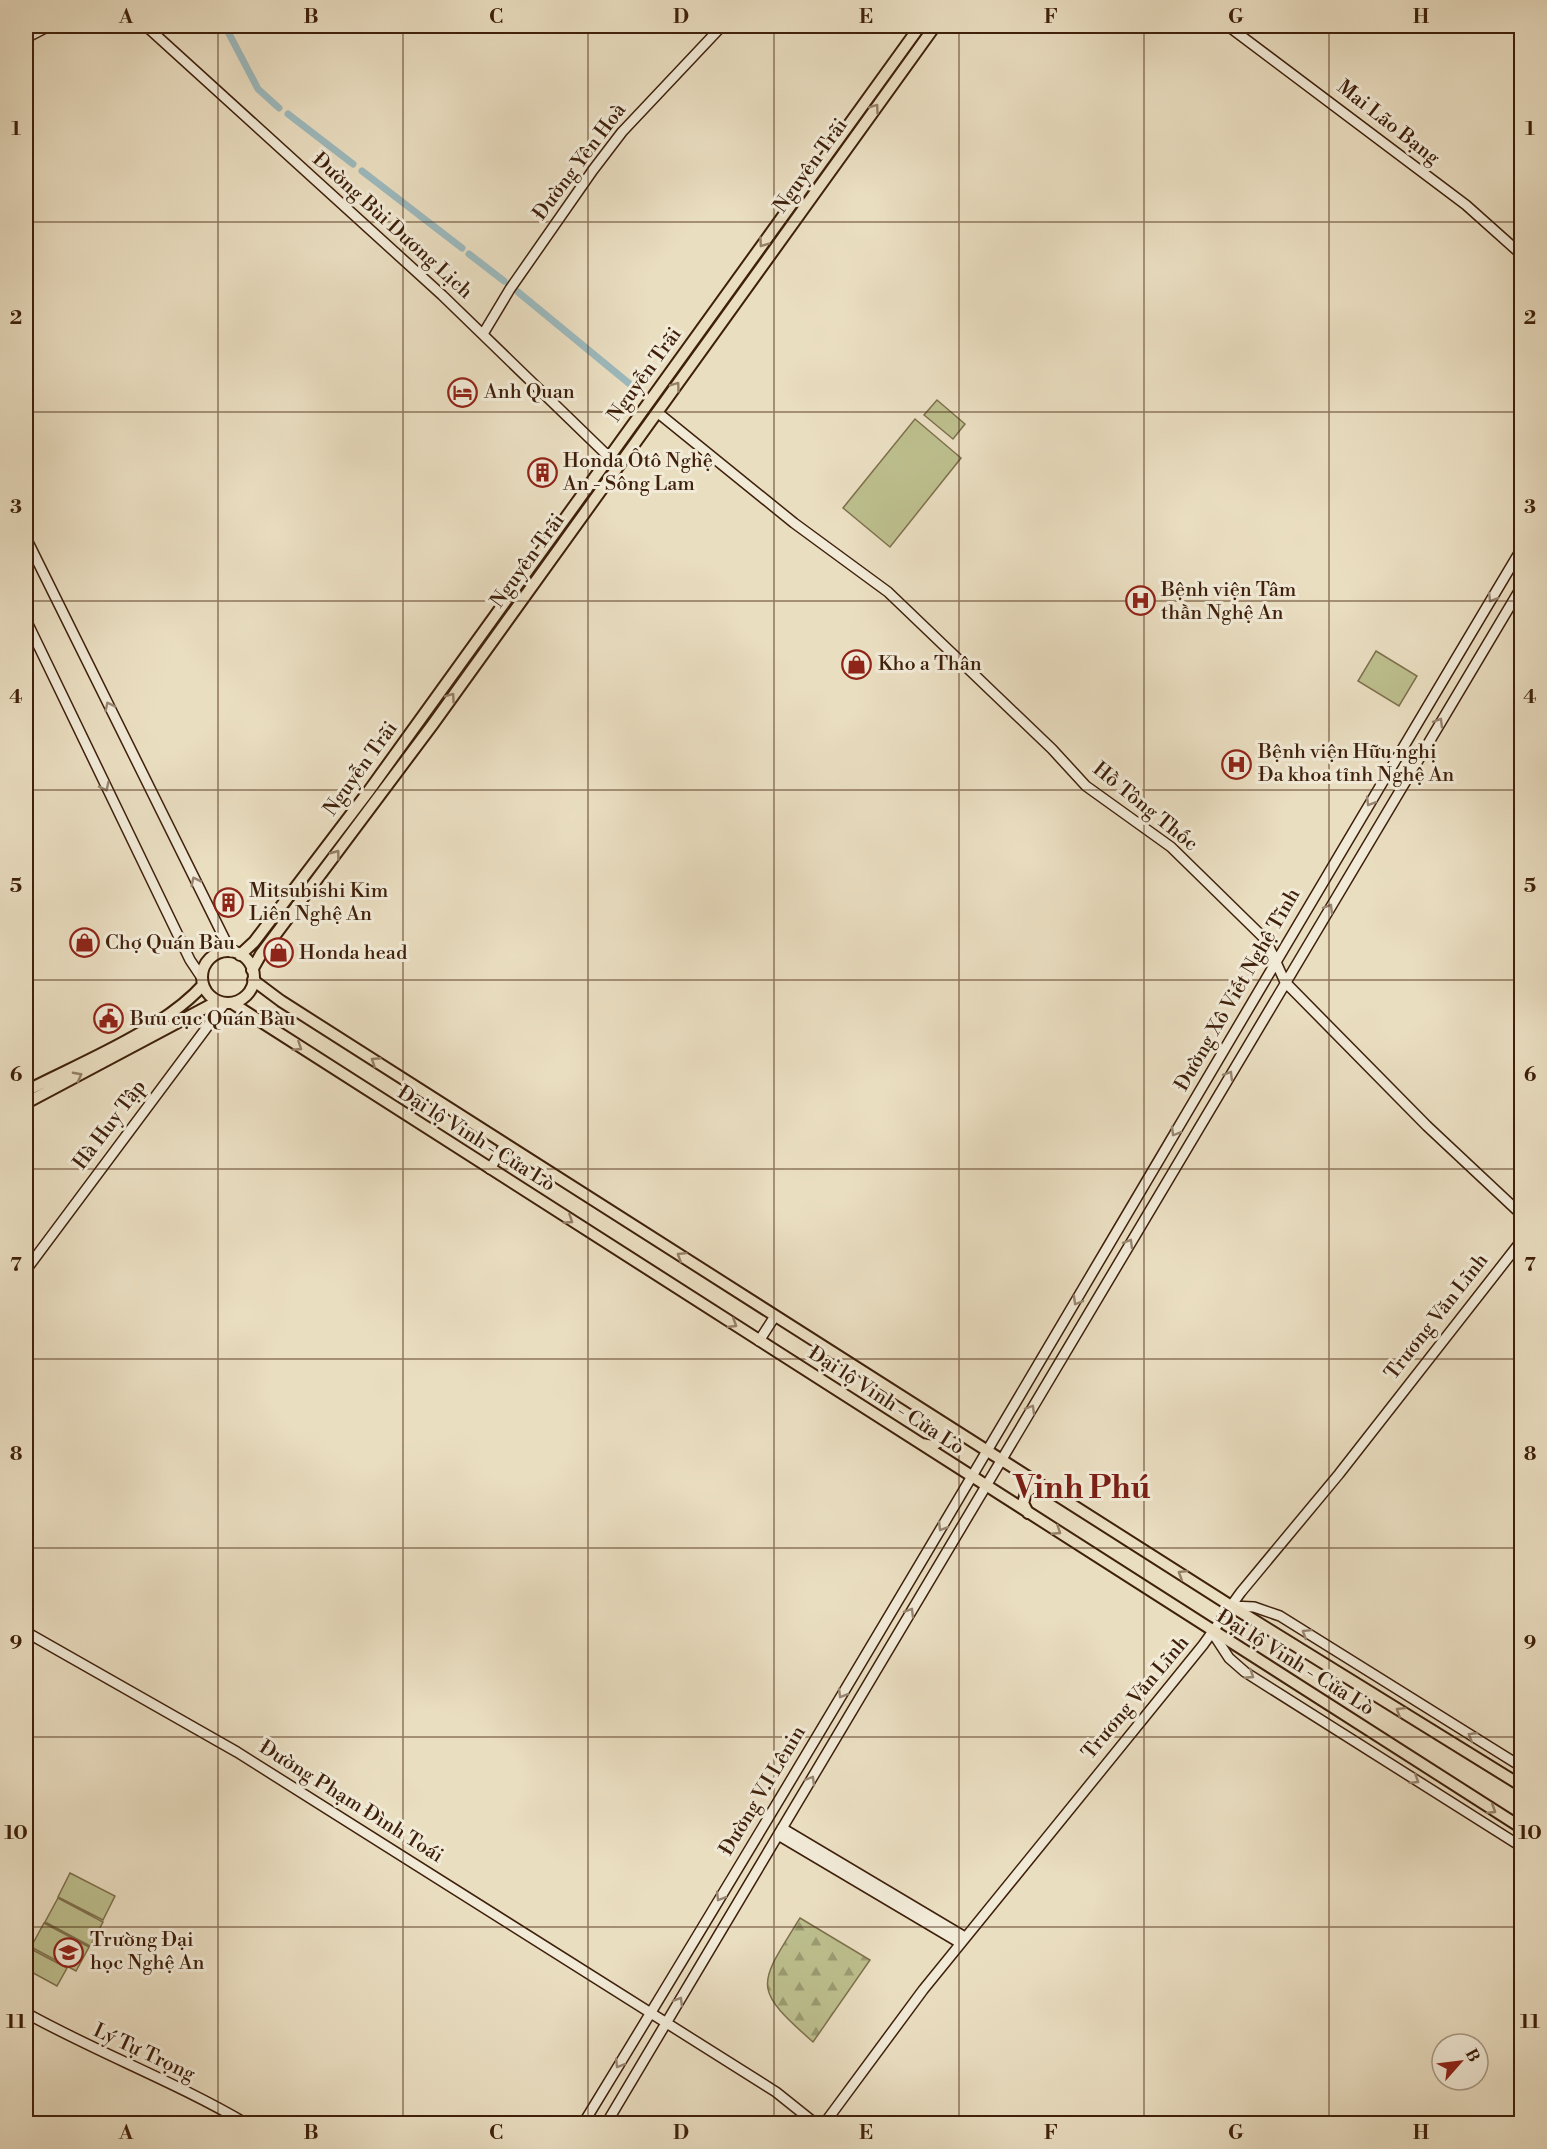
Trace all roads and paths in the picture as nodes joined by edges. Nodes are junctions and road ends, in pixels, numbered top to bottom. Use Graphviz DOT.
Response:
graph roads {
  1 [pos="49,26"];
  2 [pos="147,26"];
  3 [pos="722,26"];
  4 [pos="920,26"];
  5 [pos="935,26"];
  6 [pos="1228,26"];
  7 [pos="26,38"];
  8 [pos="1521,255"];
  9 [pos="483,334"];
  10 [pos="646,403"];
  11 [pos="657,412"];
  12 [pos="609,457"];
  13 [pos="620,465"];
  14 [pos="26,538"];
  15 [pos="1521,548"];
  16 [pos="28,554"];
  17 [pos="521,578"];
  18 [pos="532,586"];
  19 [pos="1521,586"];
  20 [pos="26,620"];
  21 [pos="1465,642"];
  22 [pos="1481,652"];
  23 [pos="463,660"];
  24 [pos="472,668"];
  25 [pos="1401,751"];
  26 [pos="1416,761"];
  27 [pos="368,792"];
  28 [pos="378,799"];
  29 [pos="235,953"];
  30 [pos="1275,960"];
  31 [pos="253,975"];
  32 [pos="203,982"];
  33 [pos="1284,982"];
  34 [pos="225,1002"];
  35 [pos="26,1091"];
  36 [pos="26,1103"];
  37 [pos="505,1144"];
  38 [pos="490,1169"];
  39 [pos="1521,1215"];
  40 [pos="1521,1240"];
  41 [pos="26,1270"];
  42 [pos="775,1316"];
  43 [pos="759,1341"];
  44 [pos="937,1419"];
  45 [pos="921,1444"];
  46 [pos="987,1451"];
  47 [pos="1001,1460"];
  48 [pos="972,1476"];
  49 [pos="986,1486"];
  50 [pos="1045,1488"];
  51 [pos="1029,1513"];
  52 [pos="1231,1606"];
  53 [pos="26,1632"];
  54 [pos="1212,1632"];
  55 [pos="1521,1767"];
  56 [pos="1521,1786"];
  57 [pos="777,1802"];
  58 [pos="792,1811"];
  59 [pos="1521,1828"];
  60 [pos="780,1832"];
  61 [pos="1521,1847"];
  62 [pos="962,1940"];
  63 [pos="26,2013"];
  64 [pos="650,2014"];
  65 [pos="666,2023"];
  66 [pos="247,2124"];
  67 [pos="583,2124"];
  68 [pos="606,2124"];
  69 [pos="816,2124"];
  70 [pos="824,2124"];
  1 -- 7 [label="street"];
  2 -- 9 [label="street, Đường Bùi Dương Lịch"];
  3 -- 9 [label="street, Đường Yên Hoà"];
  4 -- 10 [label="main road, Nguyễn Trãi, one-way"];
  11 -- 5 [label="main road, Nguyên Trãi, one-way"];
  6 -- 8 [label="street, Mai Lão Bạng"];
  9 -- 12 [label="street, Đường Bùi Dương Lịch"];
  10 -- 11 [label="main road"];
  10 -- 12 [label="main road, Nguyễn Trãi"];
  11 -- 13 [label="main road, Nguyên Trãi"];
  11 -- 30 [label="street, Hồ Tông Thốc"];
  12 -- 13 [label="main road"];
  12 -- 17 [label="main road, Nguyễn Trãi"];
  13 -- 18 [label="main road, Nguyên Trãi"];
  14 -- 16 [label="street"];
  15 -- 21 [label="street, Đường Xô Viết Nghệ Tĩnh, one-way"];
  29 -- 16 [label="street, one-way"];
  17 -- 18 [label="main road"];
  17 -- 23 [label="main road, Nguyễn Trãi"];
  18 -- 24 [label="main road, Nguyên Trãi"];
  19 -- 22 [label="street, Đường Xô Viết Nghệ Tĩnh"];
  20 -- 32 [label="street, one-way"];
  21 -- 22 [label="street"];
  21 -- 25 [label="street, Đường Xô Viết Nghệ Tĩnh"];
  26 -- 22 [label="street, Đường Xô Viết Nghệ Tĩnh, one-way"];
  23 -- 24 [label="main road"];
  23 -- 27 [label="main road, Nguyễn Trãi"];
  28 -- 24 [label="main road, Nguyên Trãi, one-way"];
  25 -- 26 [label="street"];
  25 -- 30 [label="street, Đường Xô Viết Nghệ Tĩnh, one-way"];
  33 -- 26 [label="street, Đường Xô Viết Nghệ Tĩnh, one-way"];
  27 -- 28 [label="main road"];
  27 -- 29 [label="main road, Nguyễn Trãi"];
  31 -- 28 [label="main road, Nguyên Trãi, one-way"];
  29 -- 31 [label="main road"];
  29 -- 32 [label="main road"];
  30 -- 33 [label="street, Hồ Tông Thốc"];
  30 -- 46 [label="street, Đường Xô Viết Nghệ Tĩnh, one-way"];
  31 -- 34 [label="main road"];
  37 -- 31 [label="main road, Đại lộ Vinh - Cửa Lò, one-way"];
  32 -- 34 [label="main road"];
  32 -- 35 [label="main road"];
  33 -- 39 [label="street, Hồ Tông Thốc"];
  47 -- 33 [label="street, Đường Xô Viết Nghệ Tĩnh, one-way"];
  36 -- 34 [label="main road, one-way"];
  34 -- 38 [label="main road, Đại lộ Vinh - Cửa Lò, one-way"];
  34 -- 41 [label="street, Hà Huy Tập"];
  37 -- 38 [label="street"];
  42 -- 37 [label="main road, Đại lộ Vinh - Cửa Lò, one-way"];
  38 -- 43 [label="main road, Đại lộ Vinh - Cửa Lò, one-way"];
  40 -- 52 [label="street, Trương Văn Lĩnh"];
  42 -- 43 [label="street"];
  42 -- 44 [label="main road, Đại lộ Vinh - Cửa Lò"];
  43 -- 45 [label="main road, Đại lộ Vinh - Cửa Lò"];
  44 -- 45 [label="main road"];
  44 -- 46 [label="main road, Đại lộ Vinh - Cửa Lò"];
  45 -- 48 [label="main road, Đại lộ Vinh - Cửa Lò"];
  46 -- 47 [label="main road, Đại lộ Vinh - Cửa Lò"];
  46 -- 48 [label="street, Đường Xô Viết Nghệ Tĩnh"];
  47 -- 49 [label="street, Đường Xô Viết Nghệ Tĩnh"];
  47 -- 50 [label="main road, Đại lộ Vinh - Cửa Lò"];
  48 -- 49 [label="main road, Đại lộ Vinh - Cửa Lò"];
  48 -- 57 [label="street, Đường V.I Lênin, one-way"];
  49 -- 51 [label="main road, Đại lộ Vinh - Cửa Lò"];
  58 -- 49 [label="street, Đường V.I Lênin, one-way"];
  50 -- 51 [label="main road"];
  52 -- 50 [label="main road, Đại lộ Vinh - Cửa Lò, one-way"];
  51 -- 54 [label="main road, Đại lộ Vinh - Cửa Lò, one-way"];
  52 -- 54 [label="street, Trương Văn Lĩnh"];
  55 -- 52 [label="street, one-way"];
  56 -- 52 [label="main road, Đại lộ Vinh - Cửa Lò, one-way"];
  53 -- 64 [label="street, Đường Phạm Đình Toái"];
  54 -- 59 [label="main road, Đại lộ Vinh - Cửa Lò, one-way"];
  54 -- 61 [label="street, one-way"];
  54 -- 62 [label="street, Trương Văn Lĩnh"];
  57 -- 58 [label="street"];
  57 -- 64 [label="street, Đường V.I Lênin, one-way"];
  58 -- 60 [label="street, Đường V.I Lênin"];
  60 -- 62 [label="street"];
  65 -- 60 [label="street, Đường V.I Lênin, one-way"];
  62 -- 70 [label="street, Trương Văn Lĩnh"];
  63 -- 66 [label="street, Lý Tự Trọng"];
  64 -- 65 [label="street, Đường Phạm Đình Toái"];
  64 -- 67 [label="street, Đường V.I Lênin, one-way"];
  65 -- 68 [label="street, Đường V.I Lênin"];
  65 -- 69 [label="street, Đường Phạm Đình Toái"];
}
